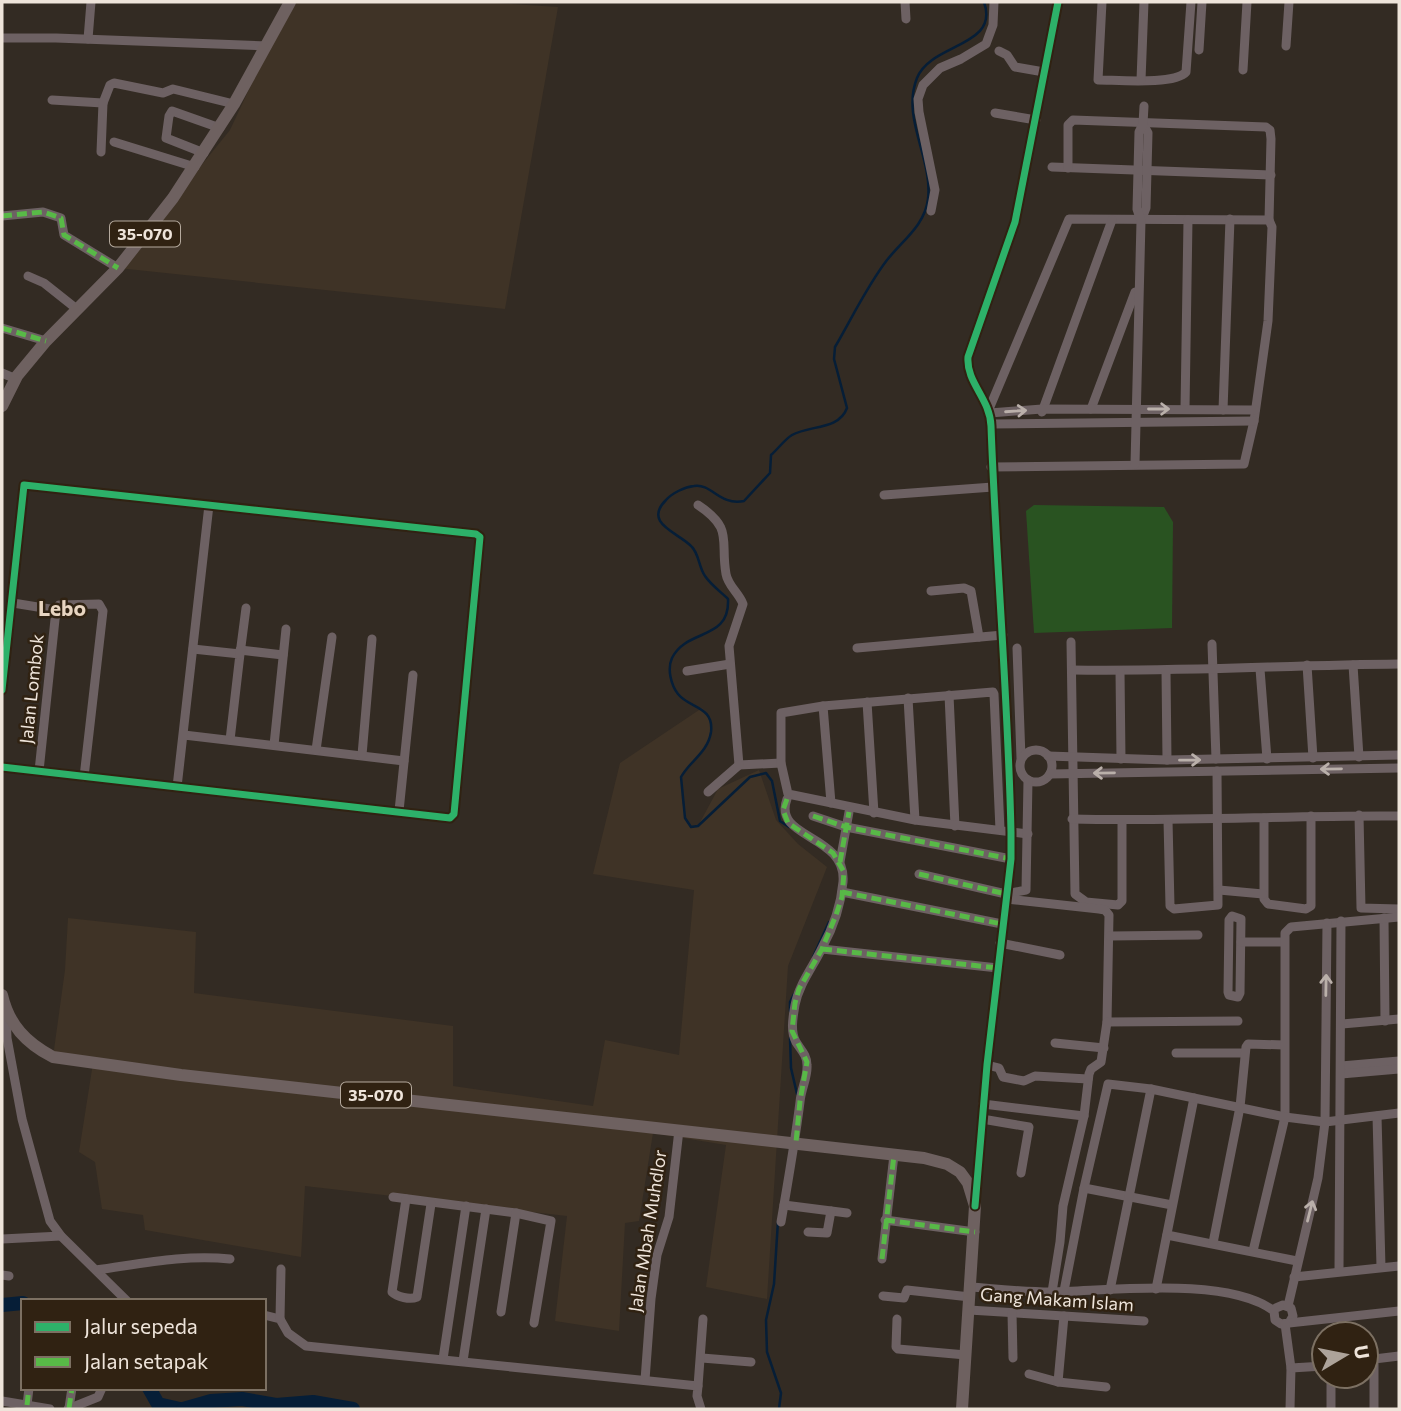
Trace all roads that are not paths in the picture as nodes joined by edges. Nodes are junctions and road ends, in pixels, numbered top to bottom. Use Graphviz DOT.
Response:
graph roads {
  1 [pos="91,2"];
  2 [pos="290,2"];
  3 [pos="904,2"];
  4 [pos="994,2"];
  5 [pos="1058,2"];
  6 [pos="1102,2"];
  7 [pos="1144,2"];
  8 [pos="1191,2"];
  9 [pos="1202,2"];
  10 [pos="1247,2"];
  11 [pos="1291,2"];
  12 [pos="906,19"];
  13 [pos="7,38"];
  14 [pos="88,39"];
  15 [pos="267,46"];
  16 [pos="1286,46"];
  17 [pos="1199,50"];
  18 [pos="999,51"];
  19 [pos="1243,70"];
  20 [pos="1044,72"];
  21 [pos="1141,80"];
  22 [pos="52,100"];
  23 [pos="103,103"];
  24 [pos="234,104"];
  25 [pos="1144,106"];
  26 [pos="995,113"];
  27 [pos="1036,120"];
  28 [pos="1143,124"];
  29 [pos="220,128"];
  30 [pos="114,142"];
  31 [pos="101,152"];
  32 [pos="204,153"];
  33 [pos="195,167"];
  34 [pos="1052,167"];
  35 [pos="1069,168"];
  36 [pos="1143,170"];
  37 [pos="1271,175"];
  38 [pos="931,211"];
  39 [pos="2,216"];
  40 [pos="1230,219"];
  41 [pos="1112,220"];
  42 [pos="1188,220"];
  43 [pos="1269,220"];
  44 [pos="1141,222"];
  45 [pos="118,268"];
  46 [pos="28,276"];
  47 [pos="1139,283"];
  48 [pos="78,310"];
  49 [pos="2,328"];
  50 [pos="46,341"];
  51 [pos="2,373"];
  52 [pos="16,379"];
  53 [pos="2,406"];
  54 [pos="1042,409"];
  55 [pos="1091,409"];
  56 [pos="1185,409"];
  57 [pos="1135,410"];
  58 [pos="1223,410"];
  59 [pos="1255,410"];
  60 [pos="990,411"];
  61 [pos="1135,421"];
  62 [pos="1254,421"];
  63 [pos="1042,423"];
  64 [pos="991,424"];
  65 [pos="1135,464"];
  66 [pos="992,467"];
  67 [pos="993,487"];
  68 [pos="884,495"];
  69 [pos="209,505"];
  70 [pos="698,505"];
  71 [pos="931,591"];
  72 [pos="13,603"];
  73 [pos="246,608"];
  74 [pos="56,610"];
  75 [pos="286,629"];
  76 [pos="1003,635"];
  77 [pos="332,637"];
  78 [pos="979,637"];
  79 [pos="372,639"];
  80 [pos="1071,642"];
  81 [pos="1212,644"];
  82 [pos="857,648"];
  83 [pos="1017,648"];
  84 [pos="193,649"];
  85 [pos="240,652"];
  86 [pos="283,655"];
  87 [pos="1018,660"];
  88 [pos="1004,661"];
  89 [pos="730,664"];
  90 [pos="1399,664"];
  91 [pos="1307,665"];
  92 [pos="1353,665"];
  93 [pos="1260,669"];
  94 [pos="1072,670"];
  95 [pos="1213,670"];
  96 [pos="687,671"];
  97 [pos="1120,671"];
  98 [pos="1166,671"];
  99 [pos="413,675"];
  100 [pos="2,690"];
  101 [pos="948,695"];
  102 [pos="908,698"];
  103 [pos="867,702"];
  104 [pos="823,706"];
  105 [pos="184,736"];
  106 [pos="230,740"];
  107 [pos="274,745"];
  108 [pos="316,750"];
  109 [pos="362,755"];
  110 [pos="1399,755"];
  111 [pos="1048,756"];
  112 [pos="1359,757"];
  113 [pos="1073,758"];
  114 [pos="1313,758"];
  115 [pos="1121,759"];
  116 [pos="1216,759"];
  117 [pos="1241,759"];
  118 [pos="1267,759"];
  119 [pos="1167,760"];
  120 [pos="404,761"];
  121 [pos="781,763"];
  122 [pos="1017,763"];
  123 [pos="739,765"];
  124 [pos="2,767"];
  125 [pos="1399,768"];
  126 [pos="39,771"];
  127 [pos="1217,771"];
  128 [pos="1242,771"];
  129 [pos="1073,773"];
  130 [pos="1050,774"];
  131 [pos="84,777"];
  132 [pos="1028,780"];
  133 [pos="177,787"];
  134 [pos="708,792"];
  135 [pos="787,799"];
  136 [pos="831,803"];
  137 [pos="399,811"];
  138 [pos="849,812"];
  139 [pos="874,813"];
  140 [pos="813,816"];
  141 [pos="1311,816"];
  142 [pos="1359,816"];
  143 [pos="1399,816"];
  144 [pos="1264,818"];
  145 [pos="1072,819"];
  146 [pos="915,820"];
  147 [pos="1168,820"];
  148 [pos="1216,820"];
  149 [pos="1122,821"];
  150 [pos="956,826"];
  151 [pos="846,827"];
  152 [pos="1000,830"];
  153 [pos="1011,832"];
  154 [pos="1028,834"];
  155 [pos="1011,859"];
  156 [pos="839,862"];
  157 [pos="919,874"];
  158 [pos="1219,890"];
  159 [pos="842,892"];
  160 [pos="1262,894"];
  161 [pos="1006,897"];
  162 [pos="1399,909"];
  163 [pos="1399,917"];
  164 [pos="1384,918"];
  165 [pos="1340,921"];
  166 [pos="1327,923"];
  167 [pos="1002,924"];
  168 [pos="1198,935"];
  169 [pos="1110,936"];
  170 [pos="1241,942"];
  171 [pos="1284,942"];
  172 [pos="1000,943"];
  173 [pos="822,949"];
  174 [pos="1060,955"];
  175 [pos="998,968"];
  176 [pos="2,995"];
  177 [pos="6,1014"];
  178 [pos="1399,1019"];
  179 [pos="1238,1021"];
  180 [pos="1385,1021"];
  181 [pos="1107,1022"];
  182 [pos="1342,1024"];
  183 [pos="1055,1043"];
  184 [pos="1284,1045"];
  185 [pos="1104,1048"];
  186 [pos="1176,1053"];
  187 [pos="1244,1053"];
  188 [pos="1399,1061"];
  189 [pos="987,1065"];
  190 [pos="1399,1069"];
  191 [pos="1341,1070"];
  192 [pos="1088,1079"];
  193 [pos="1151,1089"];
  194 [pos="1194,1098"];
  195 [pos="983,1104"];
  196 [pos="1240,1107"];
  197 [pos="1399,1113"];
  198 [pos="1084,1116"];
  199 [pos="1377,1116"];
  200 [pos="1285,1117"];
  201 [pos="982,1119"];
  202 [pos="1339,1121"];
  203 [pos="1325,1122"];
  204 [pos="679,1130"];
  205 [pos="791,1142"];
  206 [pos="894,1155"];
  207 [pos="1021,1173"];
  208 [pos="1084,1188"];
  209 [pos="393,1197"];
  210 [pos="1130,1197"];
  211 [pos="406,1199"];
  212 [pos="431,1204"];
  213 [pos="784,1205"];
  214 [pos="1172,1205"];
  215 [pos="466,1206"];
  216 [pos="975,1206"];
  217 [pos="486,1209"];
  218 [pos="831,1211"];
  219 [pos="516,1213"];
  220 [pos="848,1213"];
  221 [pos="885,1220"];
  222 [pos="781,1222"];
  223 [pos="808,1232"];
  224 [pos="975,1232"];
  225 [pos="1167,1235"];
  226 [pos="61,1236"];
  227 [pos="5,1239"];
  228 [pos="1213,1243"];
  229 [pos="1253,1251"];
  230 [pos="230,1259"];
  231 [pos="882,1259"];
  232 [pos="1297,1261"];
  233 [pos="1399,1266"];
  234 [pos="1381,1267"];
  235 [pos="281,1269"];
  236 [pos="96,1270"];
  237 [pos="1339,1272"];
  238 [pos="1294,1278"];
  239 [pos="1156,1289"];
  240 [pos="1110,1290"];
  241 [pos="1065,1291"];
  242 [pos="1052,1292"];
  243 [pos="883,1296"];
  244 [pos="970,1298"];
  245 [pos="125,1299"];
  246 [pos="1287,1306"];
  247 [pos="1274,1311"];
  248 [pos="1399,1311"];
  249 [pos="501,1312"];
  250 [pos="1012,1313"];
  251 [pos="266,1315"];
  252 [pos="1065,1316"];
  253 [pos="280,1319"];
  254 [pos="703,1319"];
  255 [pos="897,1319"];
  256 [pos="1144,1321"];
  257 [pos="534,1323"];
  258 [pos="1287,1324"];
  259 [pos="966,1355"];
  260 [pos="1399,1356"];
  261 [pos="1013,1357"];
  262 [pos="702,1358"];
  263 [pos="1380,1358"];
  264 [pos="443,1359"];
  265 [pos="463,1361"];
  266 [pos="751,1362"];
  267 [pos="1310,1367"];
  268 [pos="1291,1368"];
  269 [pos="1029,1374"];
  270 [pos="645,1380"];
  271 [pos="1058,1382"];
  272 [pos="698,1385"];
  273 [pos="1106,1387"];
  274 [pos="28,1390"];
  275 [pos="72,1390"];
  276 [pos="101,1390"];
  277 [pos="1331,1390"];
  278 [pos="1372,1390"];
  279 [pos="2,1401"];
  280 [pos="21,1406"];
  281 [pos="69,1408"];
  282 [pos="50,1409"];
  283 [pos="701,1409"];
  284 [pos="962,1409"];
  285 [pos="1290,1409"];
  286 [pos="1331,1409"];
  287 [pos="1374,1409"];
  1 -- 14 [label="street"];
  2 -- 15 [label="main road, 35-070"];
  3 -- 12 [label="street"];
  4 -- 38 [label="street"];
  5 -- 20 [label="street"];
  6 -- 21 [label="street"];
  7 -- 21 [label="street"];
  8 -- 21 [label="street"];
  9 -- 17 [label="street"];
  10 -- 19 [label="street"];
  11 -- 16 [label="street"];
  13 -- 14 [label="street"];
  14 -- 15 [label="street"];
  15 -- 24 [label="main road, 35-070"];
  18 -- 20 [label="street"];
  20 -- 27 [label="street"];
  22 -- 23 [label="street"];
  23 -- 24 [label="street"];
  23 -- 31 [label="street"];
  24 -- 29 [label="main road, 35-070"];
  25 -- 28 [label="street"];
  26 -- 27 [label="street"];
  27 -- 60 [label="street"];
  28 -- 35 [label="street"];
  28 -- 36 [label="street"];
  28 -- 37 [label="street"];
  29 -- 32 [label="main road, 35-070"];
  29 -- 32 [label="street"];
  30 -- 33 [label="street"];
  32 -- 33 [label="main road, 35-070"];
  33 -- 45 [label="main road, 35-070"];
  34 -- 35 [label="street"];
  35 -- 36 [label="street"];
  36 -- 37 [label="street"];
  36 -- 44 [label="street"];
  37 -- 43 [label="street"];
  39 -- 45 [label="street"];
  40 -- 42 [label="street"];
  40 -- 43 [label="street"];
  40 -- 58 [label="street"];
  41 -- 44 [label="street"];
  41 -- 54 [label="street"];
  41 -- 60 [label="street"];
  42 -- 44 [label="street"];
  42 -- 56 [label="street"];
  43 -- 59 [label="street"];
  44 -- 47 [label="street"];
  45 -- 48 [label="main road, 35-070"];
  46 -- 48 [label="street"];
  47 -- 55 [label="street"];
  47 -- 57 [label="street"];
  48 -- 50 [label="main road, 35-070"];
  49 -- 50 [label="street"];
  50 -- 52 [label="main road, 35-070"];
  51 -- 52 [label="street"];
  52 -- 53 [label="main road, 35-070"];
  54 -- 55 [label="street"];
  60 -- 54 [label="street, one-way"];
  54 -- 63 [label="street"];
  55 -- 57 [label="street"];
  57 -- 56 [label="street, one-way"];
  56 -- 58 [label="street"];
  57 -- 61 [label="street"];
  58 -- 59 [label="street"];
  59 -- 62 [label="street"];
  60 -- 64 [label="street"];
  61 -- 62 [label="street"];
  61 -- 63 [label="street"];
  61 -- 65 [label="street"];
  62 -- 65 [label="street"];
  63 -- 64 [label="street"];
  64 -- 66 [label="street"];
  65 -- 66 [label="street"];
  66 -- 67 [label="street"];
  67 -- 68 [label="street"];
  67 -- 76 [label="street"];
  69 -- 72 [label="street"];
  69 -- 84 [label="street"];
  69 -- 137 [label="street"];
  70 -- 89 [label="street"];
  71 -- 78 [label="street"];
  72 -- 74 [label="street"];
  72 -- 100 [label="street"];
  73 -- 85 [label="street"];
  74 -- 126 [label="street, Jalan Lombok"];
  74 -- 131 [label="street"];
  75 -- 86 [label="street"];
  76 -- 78 [label="street"];
  76 -- 88 [label="street"];
  77 -- 108 [label="street"];
  78 -- 82 [label="street"];
  79 -- 109 [label="street"];
  80 -- 94 [label="street"];
  81 -- 95 [label="street"];
  83 -- 87 [label="street"];
  84 -- 85 [label="street"];
  84 -- 105 [label="street"];
  85 -- 86 [label="street"];
  85 -- 106 [label="street"];
  86 -- 107 [label="street"];
  87 -- 88 [label="street"];
  87 -- 122 [label="street"];
  88 -- 122 [label="street"];
  89 -- 96 [label="street"];
  89 -- 123 [label="street"];
  90 -- 92 [label="street"];
  91 -- 92 [label="street"];
  91 -- 93 [label="street"];
  91 -- 114 [label="street"];
  92 -- 112 [label="street"];
  93 -- 95 [label="street"];
  93 -- 118 [label="street"];
  94 -- 97 [label="street"];
  94 -- 113 [label="street"];
  95 -- 98 [label="street"];
  95 -- 116 [label="street"];
  97 -- 98 [label="street"];
  97 -- 115 [label="street"];
  98 -- 119 [label="street"];
  99 -- 120 [label="street"];
  101 -- 102 [label="street"];
  101 -- 150 [label="street"];
  101 -- 152 [label="street"];
  102 -- 103 [label="street"];
  102 -- 146 [label="street"];
  103 -- 104 [label="street"];
  103 -- 139 [label="street"];
  104 -- 121 [label="street"];
  104 -- 136 [label="street"];
  105 -- 106 [label="street"];
  105 -- 133 [label="street"];
  106 -- 107 [label="street"];
  107 -- 108 [label="street"];
  108 -- 109 [label="street"];
  109 -- 120 [label="street"];
  110 -- 112 [label="street"];
  111 -- 113 [label="street"];
  111 -- 122 [label="street"];
  111 -- 130 [label="street"];
  112 -- 114 [label="street"];
  113 -- 115 [label="street"];
  113 -- 129 [label="street"];
  114 -- 118 [label="street"];
  115 -- 119 [label="street"];
  116 -- 117 [label="street"];
  119 -- 116 [label="street, one-way"];
  117 -- 118 [label="street"];
  117 -- 128 [label="street"];
  120 -- 137 [label="street"];
  121 -- 123 [label="street"];
  121 -- 136 [label="street"];
  122 -- 132 [label="street"];
  122 -- 153 [label="street"];
  123 -- 134 [label="street"];
  124 -- 126 [label="street"];
  125 -- 128 [label="street, one-way"];
  126 -- 131 [label="street"];
  127 -- 128 [label="street"];
  127 -- 129 [label="street, one-way"];
  127 -- 148 [label="street"];
  129 -- 130 [label="street"];
  129 -- 145 [label="street"];
  130 -- 132 [label="street"];
  131 -- 133 [label="street"];
  132 -- 154 [label="street"];
  133 -- 137 [label="street"];
  135 -- 156 [label="street"];
  136 -- 139 [label="street"];
  138 -- 151 [label="street"];
  139 -- 146 [label="street"];
  140 -- 151 [label="street"];
  141 -- 142 [label="street"];
  141 -- 144 [label="street"];
  141 -- 160 [label="street"];
  142 -- 143 [label="street"];
  142 -- 162 [label="street"];
  144 -- 148 [label="street"];
  144 -- 160 [label="street"];
  145 -- 149 [label="street"];
  145 -- 149 [label="street"];
  146 -- 150 [label="street"];
  147 -- 148 [label="street"];
  147 -- 149 [label="street"];
  147 -- 158 [label="street"];
  148 -- 158 [label="street"];
  150 -- 152 [label="street"];
  151 -- 155 [label="street"];
  151 -- 156 [label="street"];
  152 -- 153 [label="street"];
  153 -- 154 [label="street"];
  153 -- 155 [label="street"];
  154 -- 161 [label="street"];
  155 -- 161 [label="street"];
  156 -- 159 [label="street"];
  157 -- 161 [label="street"];
  158 -- 160 [label="street"];
  159 -- 167 [label="street"];
  159 -- 173 [label="street"];
  161 -- 167 [label="street"];
  161 -- 169 [label="street"];
  163 -- 164 [label="street"];
  164 -- 165 [label="street"];
  164 -- 180 [label="street"];
  165 -- 166 [label="street"];
  165 -- 182 [label="street"];
  166 -- 171 [label="street"];
  203 -- 166 [label="street, one-way"];
  167 -- 172 [label="street"];
  168 -- 169 [label="street"];
  169 -- 181 [label="street"];
  170 -- 170 [label="street"];
  170 -- 171 [label="street"];
  171 -- 184 [label="street"];
  172 -- 174 [label="street"];
  172 -- 175 [label="street"];
  173 -- 175 [label="street"];
  173 -- 205 [label="street"];
  175 -- 189 [label="street"];
  176 -- 177 [label="main road, 35-070"];
  177 -- 204 [label="main road, 35-070"];
  177 -- 226 [label="street"];
  178 -- 180 [label="street"];
  179 -- 181 [label="street"];
  180 -- 182 [label="street"];
  181 -- 185 [label="street"];
  182 -- 191 [label="street"];
  183 -- 185 [label="street"];
  184 -- 187 [label="street"];
  184 -- 200 [label="street"];
  185 -- 192 [label="street"];
  186 -- 187 [label="street"];
  187 -- 196 [label="street"];
  188 -- 191 [label="street"];
  189 -- 192 [label="street"];
  189 -- 195 [label="street"];
  190 -- 191 [label="street"];
  191 -- 202 [label="street"];
  192 -- 198 [label="street"];
  193 -- 194 [label="street"];
  193 -- 208 [label="street"];
  193 -- 210 [label="street"];
  194 -- 196 [label="street"];
  194 -- 214 [label="street"];
  195 -- 198 [label="street"];
  195 -- 201 [label="street"];
  196 -- 200 [label="street"];
  196 -- 228 [label="street"];
  197 -- 199 [label="street"];
  198 -- 242 [label="street"];
  199 -- 202 [label="street"];
  199 -- 234 [label="street"];
  200 -- 203 [label="street"];
  200 -- 229 [label="street"];
  201 -- 207 [label="street"];
  201 -- 216 [label="street"];
  202 -- 203 [label="street"];
  202 -- 237 [label="street"];
  232 -- 203 [label="street, one-way"];
  204 -- 205 [label="main road, 35-070"];
  204 -- 270 [label="street, Jalan Mbah Muhdlor"];
  205 -- 206 [label="main road, 35-070"];
  205 -- 213 [label="street"];
  206 -- 216 [label="main road, 35-070"];
  206 -- 221 [label="street"];
  208 -- 210 [label="street"];
  208 -- 241 [label="street"];
  209 -- 211 [label="street"];
  210 -- 214 [label="street"];
  210 -- 240 [label="street"];
  211 -- 212 [label="street"];
  211 -- 212 [label="street"];
  212 -- 215 [label="street"];
  213 -- 218 [label="street"];
  213 -- 222 [label="street"];
  214 -- 225 [label="street"];
  215 -- 217 [label="street"];
  215 -- 264 [label="street"];
  216 -- 224 [label="main road, 35-070"];
  217 -- 219 [label="street"];
  217 -- 265 [label="street"];
  218 -- 220 [label="street"];
  218 -- 223 [label="street"];
  219 -- 249 [label="street"];
  219 -- 257 [label="street"];
  221 -- 224 [label="street"];
  221 -- 231 [label="street"];
  224 -- 244 [label="main road, 35-070"];
  225 -- 228 [label="street"];
  225 -- 239 [label="street"];
  226 -- 227 [label="street"];
  226 -- 236 [label="street"];
  228 -- 229 [label="street"];
  229 -- 232 [label="street"];
  230 -- 236 [label="street"];
  232 -- 238 [label="street"];
  233 -- 234 [label="street"];
  234 -- 237 [label="street"];
  235 -- 253 [label="street"];
  236 -- 245 [label="street"];
  237 -- 238 [label="street"];
  238 -- 246 [label="street"];
  239 -- 240 [label="street"];
  239 -- 247 [label="street"];
  240 -- 241 [label="street"];
  241 -- 242 [label="street"];
  242 -- 244 [label="street"];
  243 -- 244 [label="street"];
  244 -- 250 [label="street, Gang Makam Islam"];
  244 -- 259 [label="main road, 35-070"];
  246 -- 247 [label="street"];
  246 -- 258 [label="street"];
  247 -- 258 [label="street"];
  248 -- 258 [label="street"];
  250 -- 252 [label="street, Gang Makam Islam"];
  250 -- 261 [label="street"];
  251 -- 253 [label="street"];
  252 -- 256 [label="street, Gang Makam Islam"];
  252 -- 271 [label="street"];
  253 -- 264 [label="street"];
  254 -- 262 [label="street"];
  255 -- 259 [label="street"];
  258 -- 268 [label="street"];
  259 -- 284 [label="main road, 35-070"];
  260 -- 263 [label="street"];
  262 -- 266 [label="street"];
  262 -- 272 [label="street"];
  264 -- 265 [label="street"];
  265 -- 270 [label="street"];
  267 -- 268 [label="street"];
  268 -- 285 [label="street"];
  269 -- 271 [label="street"];
  270 -- 272 [label="street"];
  271 -- 273 [label="street"];
  272 -- 283 [label="street"];
  274 -- 280 [label="street"];
  275 -- 281 [label="street"];
  276 -- 281 [label="street"];
  277 -- 286 [label="street"];
  278 -- 287 [label="street"];
  279 -- 280 [label="street"];
  280 -- 282 [label="street"];
}
